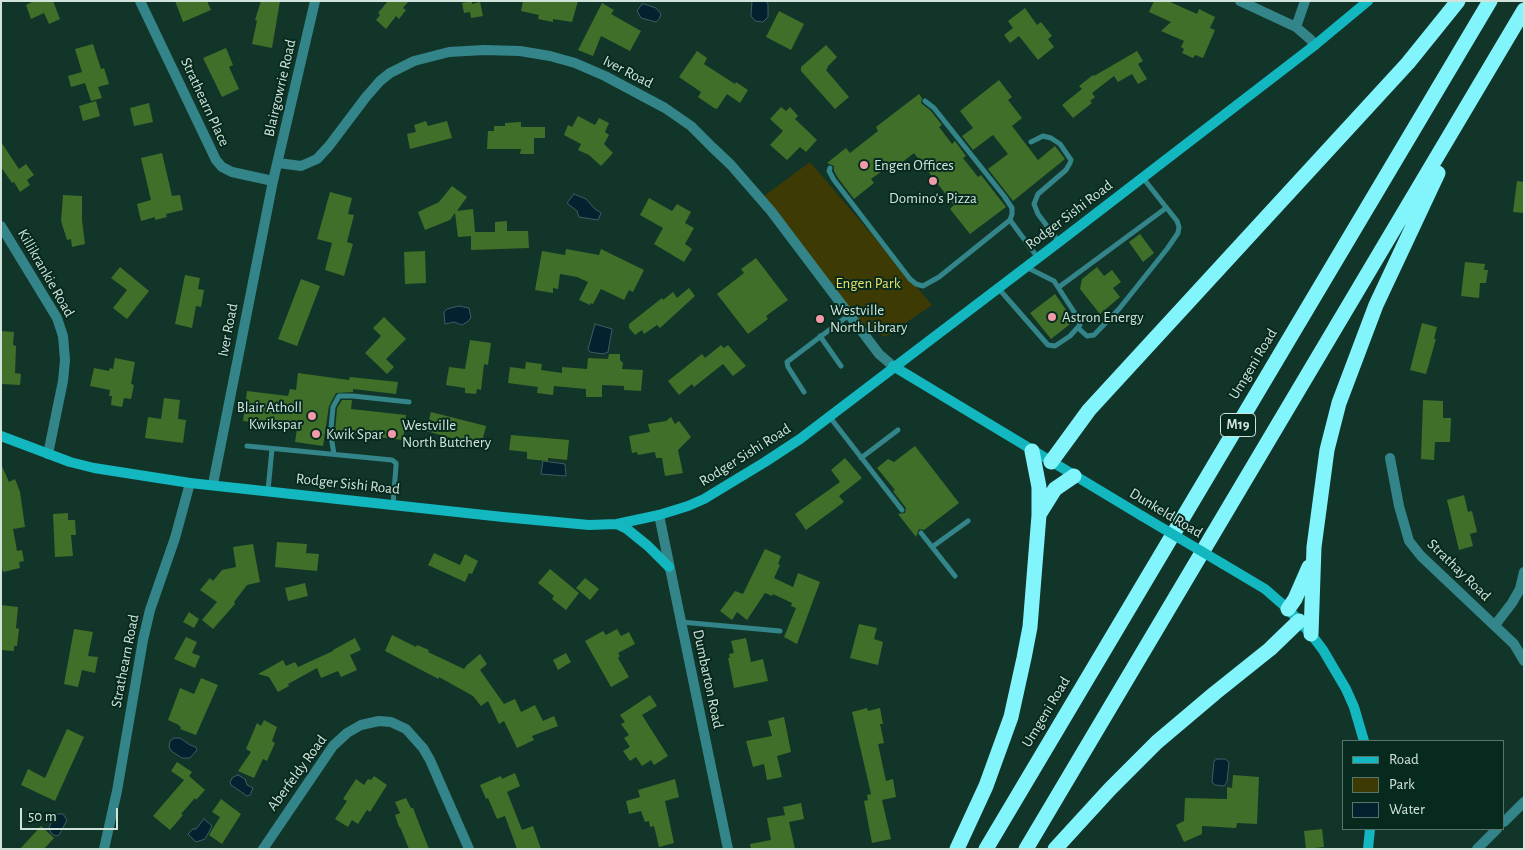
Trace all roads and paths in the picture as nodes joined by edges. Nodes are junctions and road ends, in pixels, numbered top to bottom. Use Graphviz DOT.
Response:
graph roads {
  1 [pos="140,1"];
  2 [pos="315,1"];
  3 [pos="1240,1"];
  4 [pos="1305,1"];
  5 [pos="1368,1"];
  6 [pos="1458,1"];
  7 [pos="1490,1"];
  8 [pos="1521,15"];
  9 [pos="1296,27"];
  10 [pos="1315,45"];
  11 [pos="925,101"];
  12 [pos="1031,142"];
  13 [pos="278,162"];
  14 [pos="830,168"];
  15 [pos="1143,178"];
  16 [pos="273,181"];
  17 [pos="1166,208"];
  18 [pos="1010,220"];
  19 [pos="1,226"];
  20 [pos="1059,242"];
  21 [pos="1038,258"];
  22 [pos="1026,267"];
  23 [pos="1059,287"];
  24 [pos="999,288"];
  25 [pos="850,315"];
  26 [pos="1078,328"];
  27 [pos="820,336"];
  28 [pos="841,366"];
  29 [pos="893,366"];
  30 [pos="804,392"];
  31 [pos="409,402"];
  32 [pos="829,416"];
  33 [pos="898,430"];
  34 [pos="1,436"];
  35 [pos="247,446"];
  36 [pos="272,449"];
  37 [pos="1032,451"];
  38 [pos="48,454"];
  39 [pos="334,454"];
  40 [pos="860,458"];
  41 [pos="1390,458"];
  42 [pos="1051,462"];
  43 [pos="1074,476"];
  44 [pos="190,483"];
  45 [pos="213,484"];
  46 [pos="268,490"];
  47 [pos="393,504"];
  48 [pos="902,510"];
  49 [pos="660,515"];
  50 [pos="1039,515"];
  51 [pos="968,521"];
  52 [pos="617,524"];
  53 [pos="921,533"];
  54 [pos="932,547"];
  55 [pos="1314,547"];
  56 [pos="669,568"];
  57 [pos="1524,572"];
  58 [pos="954,576"];
  59 [pos="1288,608"];
  60 [pos="1300,621"];
  61 [pos="681,622"];
  62 [pos="1495,626"];
  63 [pos="780,631"];
  64 [pos="1310,634"];
  65 [pos="1524,661"];
  66 [pos="1364,740"];
  67 [pos="1524,802"];
  68 [pos="1505,821"];
  69 [pos="1370,830"];
  70 [pos="1496,830"];
  71 [pos="104,849"];
  72 [pos="263,849"];
  73 [pos="469,849"];
  74 [pos="728,849"];
  75 [pos="957,849"];
  76 [pos="986,849"];
  77 [pos="1026,849"];
  78 [pos="1055,849"];
  79 [pos="1368,849"];
  80 [pos="1477,849"];
  1 -- 16 [label="street, Strathearn Place"];
  2 -- 13 [label="street, Blairgowrie Road"];
  3 -- 9 [label="street"];
  4 -- 9 [label="street"];
  5 -- 10 [label="main road, Rodger Sishi Road"];
  6 -- 42 [label="highway"];
  7 -- 76 [label="highway, Umgeni Road / M19"];
  8 -- 55 [label="highway"];
  8 -- 77 [label="highway, M19"];
  9 -- 10 [label="street"];
  10 -- 15 [label="main road, Rodger Sishi Road"];
  11 -- 18 [label="lane"];
  12 -- 20 [label="lane"];
  13 -- 16 [label="street, Blairgowrie Road"];
  13 -- 25 [label="street, Iver Road"];
  14 -- 18 [label="lane"];
  15 -- 17 [label="lane"];
  15 -- 20 [label="main road, Rodger Sishi Road"];
  16 -- 45 [label="street, Iver Road"];
  17 -- 23 [label="lane"];
  17 -- 26 [label="lane"];
  18 -- 21 [label="lane"];
  19 -- 38 [label="street, Killikrankie Road"];
  20 -- 21 [label="main road, Rodger Sishi Road"];
  21 -- 22 [label="main road, Rodger Sishi Road"];
  22 -- 23 [label="lane"];
  22 -- 24 [label="main road, Rodger Sishi Road"];
  23 -- 26 [label="lane"];
  24 -- 26 [label="lane"];
  24 -- 29 [label="main road, Rodger Sishi Road"];
  25 -- 27 [label="lane"];
  25 -- 29 [label="street, Iver Road"];
  27 -- 28 [label="lane"];
  27 -- 30 [label="lane"];
  29 -- 32 [label="main road, Rodger Sishi Road"];
  29 -- 37 [label="main road, Dunkeld Road"];
  31 -- 39 [label="lane"];
  32 -- 40 [label="lane"];
  32 -- 49 [label="main road, Rodger Sishi Road"];
  33 -- 40 [label="lane"];
  34 -- 38 [label="main road, Rodger Sishi Road"];
  35 -- 36 [label="lane"];
  36 -- 39 [label="lane"];
  36 -- 46 [label="lane"];
  37 -- 42 [label="main road, Dunkeld Road"];
  37 -- 50 [label="highway"];
  38 -- 44 [label="main road, Rodger Sishi Road"];
  39 -- 47 [label="lane"];
  40 -- 48 [label="lane"];
  41 -- 62 [label="street, Strathay Road"];
  42 -- 43 [label="main road, Dunkeld Road"];
  43 -- 50 [label="highway"];
  43 -- 59 [label="main road, Dunkeld Road, bridge"];
  44 -- 45 [label="main road, Rodger Sishi Road"];
  44 -- 71 [label="street, Strathearn Road"];
  45 -- 46 [label="main road, Rodger Sishi Road"];
  46 -- 47 [label="main road, Rodger Sishi Road"];
  47 -- 52 [label="main road, Rodger Sishi Road"];
  49 -- 52 [label="main road, Rodger Sishi Road"];
  49 -- 56 [label="street, Dumbarton Road"];
  50 -- 75 [label="highway"];
  51 -- 54 [label="lane"];
  52 -- 56 [label="main road"];
  53 -- 54 [label="lane"];
  54 -- 58 [label="lane"];
  55 -- 59 [label="highway"];
  55 -- 64 [label="highway"];
  56 -- 61 [label="street, Dumbarton Road"];
  57 -- 62 [label="street"];
  59 -- 60 [label="main road, Dunkeld Road"];
  60 -- 64 [label="main road, Dunkeld Road"];
  60 -- 78 [label="highway"];
  61 -- 63 [label="lane"];
  61 -- 74 [label="street, Dumbarton Road"];
  62 -- 65 [label="street, Strathay Road"];
  64 -- 66 [label="main road, Dunkeld Road"];
  67 -- 68 [label="street"];
  69 -- 79 [label="main road"];
  70 -- 80 [label="street"];
  72 -- 73 [label="street, Aberfeldy Road"];
}
